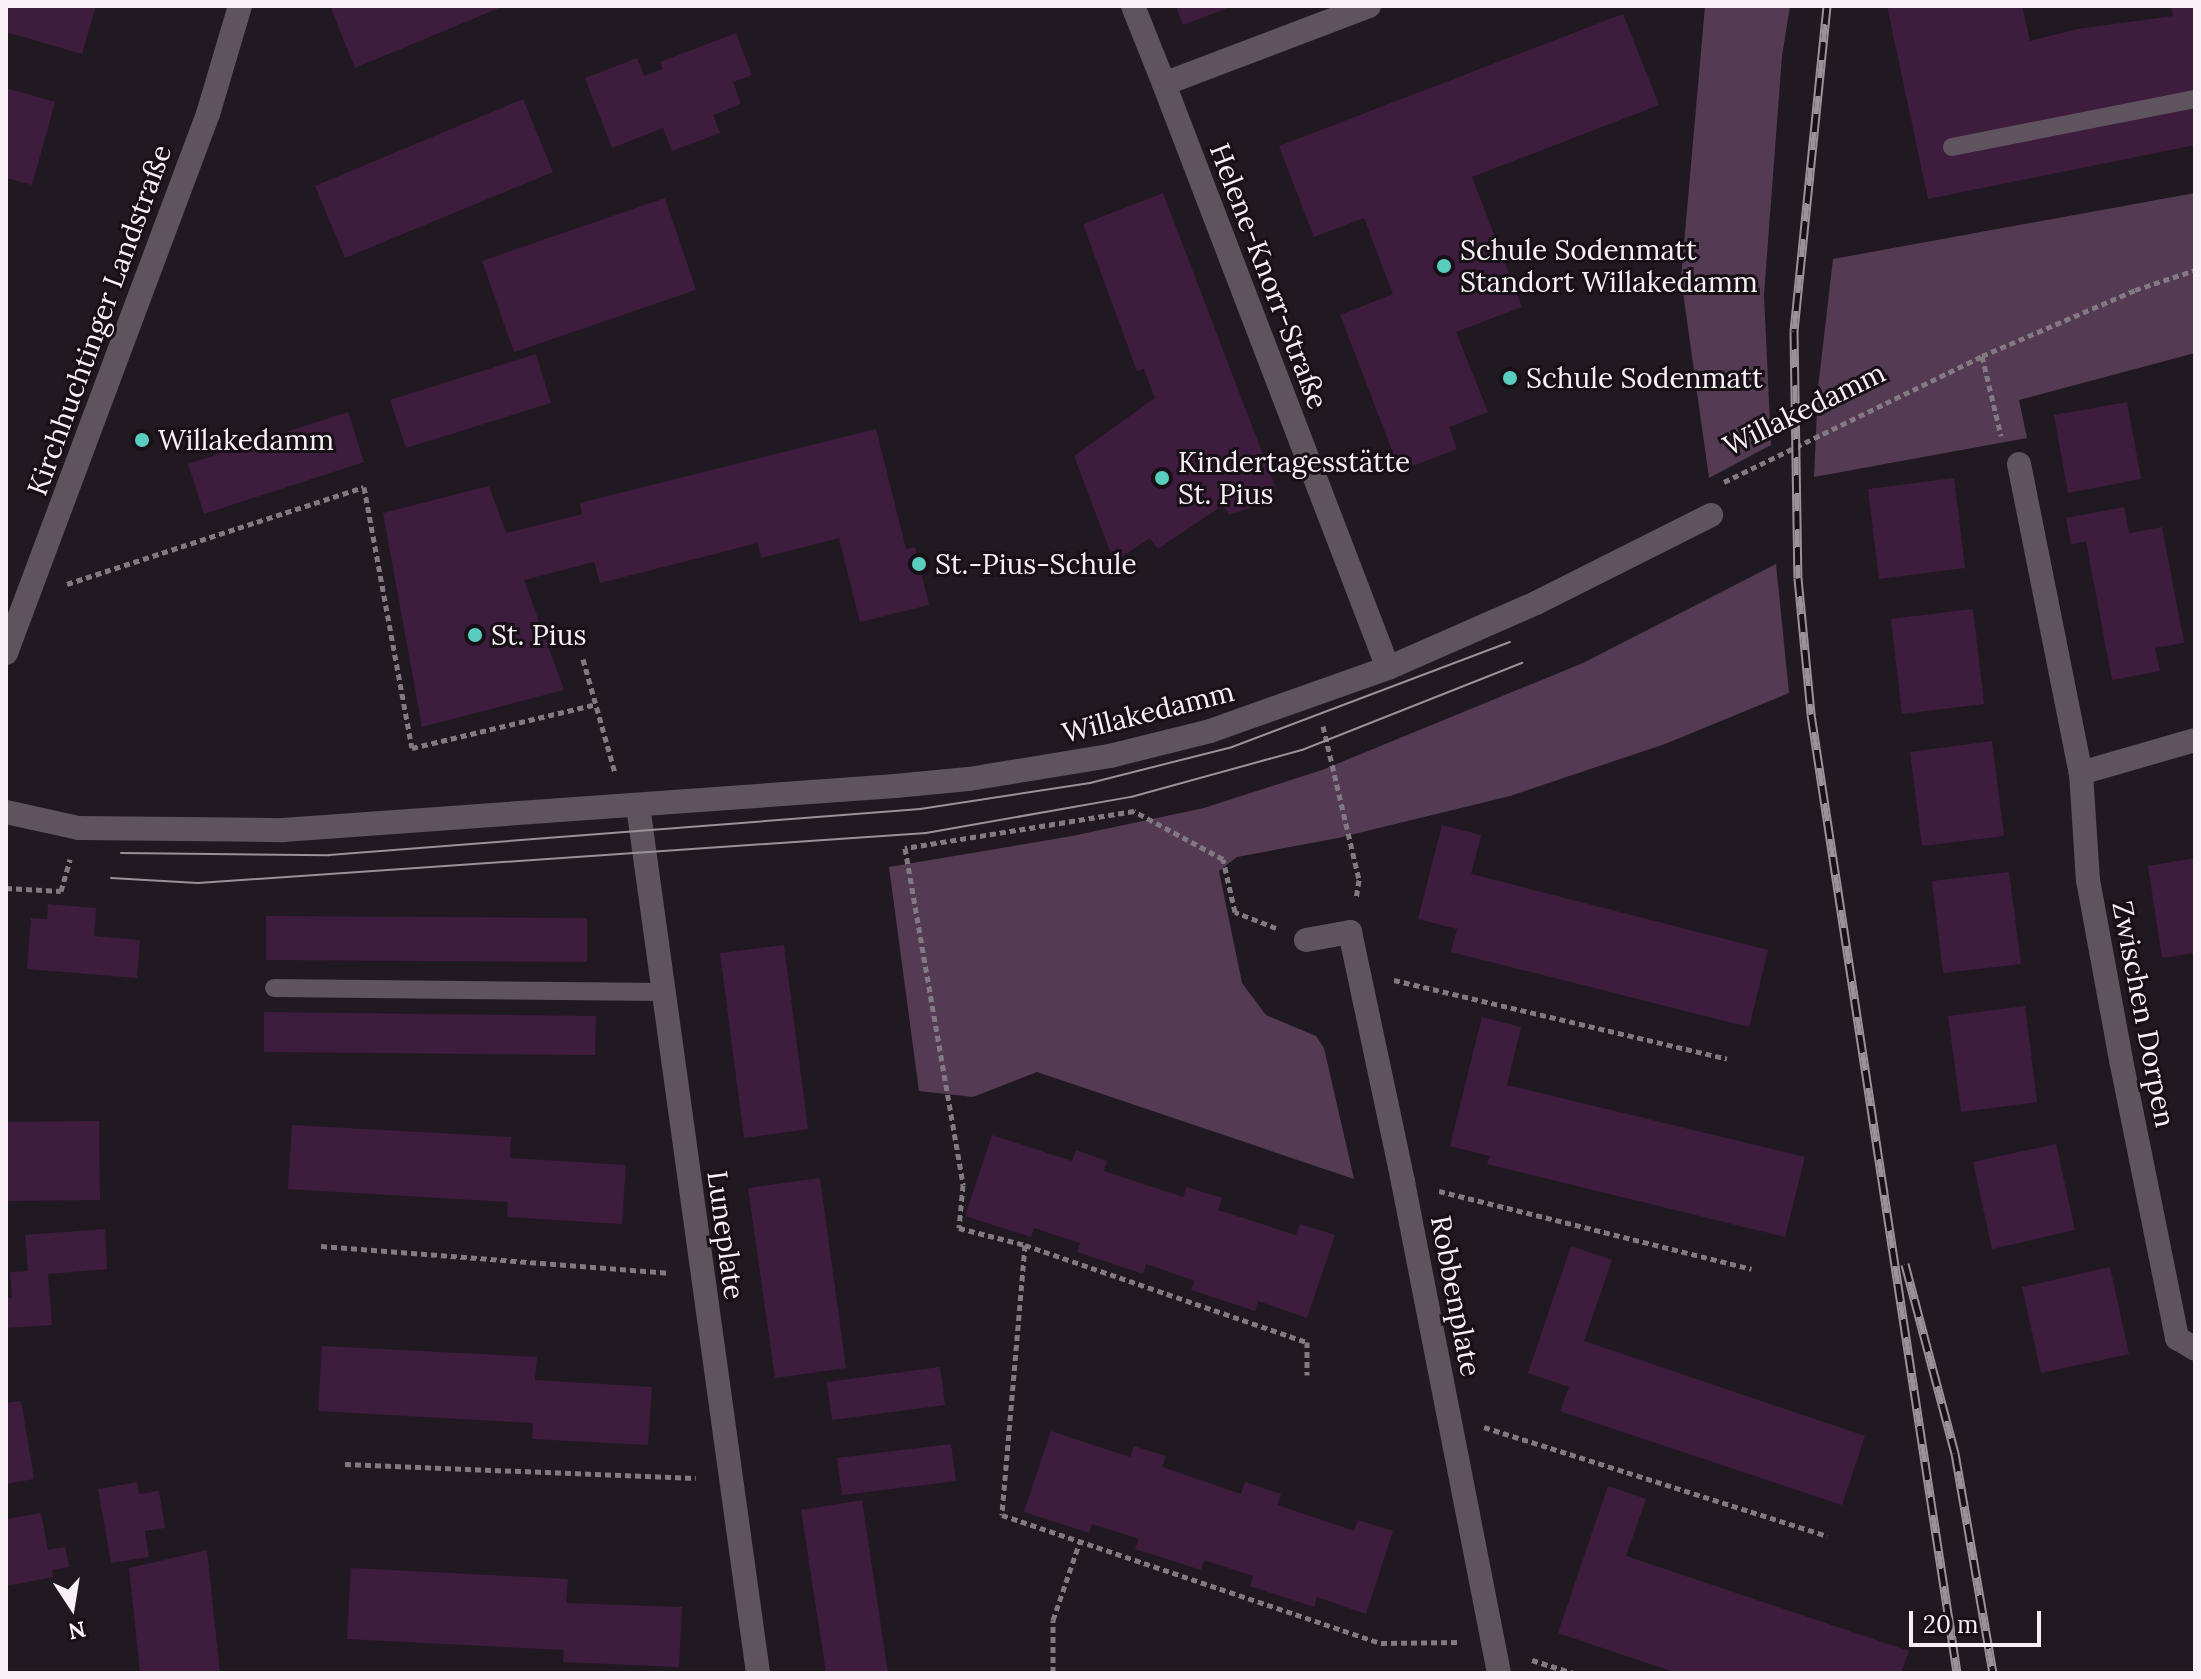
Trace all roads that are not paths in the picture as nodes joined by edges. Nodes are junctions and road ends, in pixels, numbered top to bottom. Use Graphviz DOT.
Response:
graph roads {
  1 [pos="240,6"];
  2 [pos="1133,6"];
  3 [pos="1369,6"];
  4 [pos="1164,84"];
  5 [pos="2195,99"];
  6 [pos="1952,147"];
  7 [pos="2019,464"];
  8 [pos="1711,515"];
  9 [pos="6,653"];
  10 [pos="1388,668"];
  11 [pos="2195,740"];
  12 [pos="2081,773"];
  13 [pos="638,806"];
  14 [pos="6,812"];
  15 [pos="1306,940"];
  16 [pos="274,988"];
  17 [pos="664,992"];
  18 [pos="2195,1349"];
  19 [pos="758,1673"];
  20 [pos="1499,1673"];
  1 -- 9 [label="street, Kirchhuchtinger Landstraße"];
  2 -- 4 [label="street, Helene-Knorr-Straße"];
  3 -- 4 [label="street"];
  4 -- 10 [label="street, Helene-Knorr-Straße"];
  5 -- 6 [label="lane"];
  7 -- 12 [label="street, Zwischen Dorpen"];
  8 -- 10 [label="street, Willakedamm"];
  10 -- 13 [label="street, Willakedamm"];
  11 -- 12 [label="street"];
  12 -- 18 [label="street, Zwischen Dorpen"];
  13 -- 14 [label="street, Willakedamm"];
  13 -- 17 [label="street, Luneplate"];
  15 -- 20 [label="street, Robbenplate"];
  16 -- 17 [label="lane"];
  17 -- 19 [label="street, Luneplate"];
}
